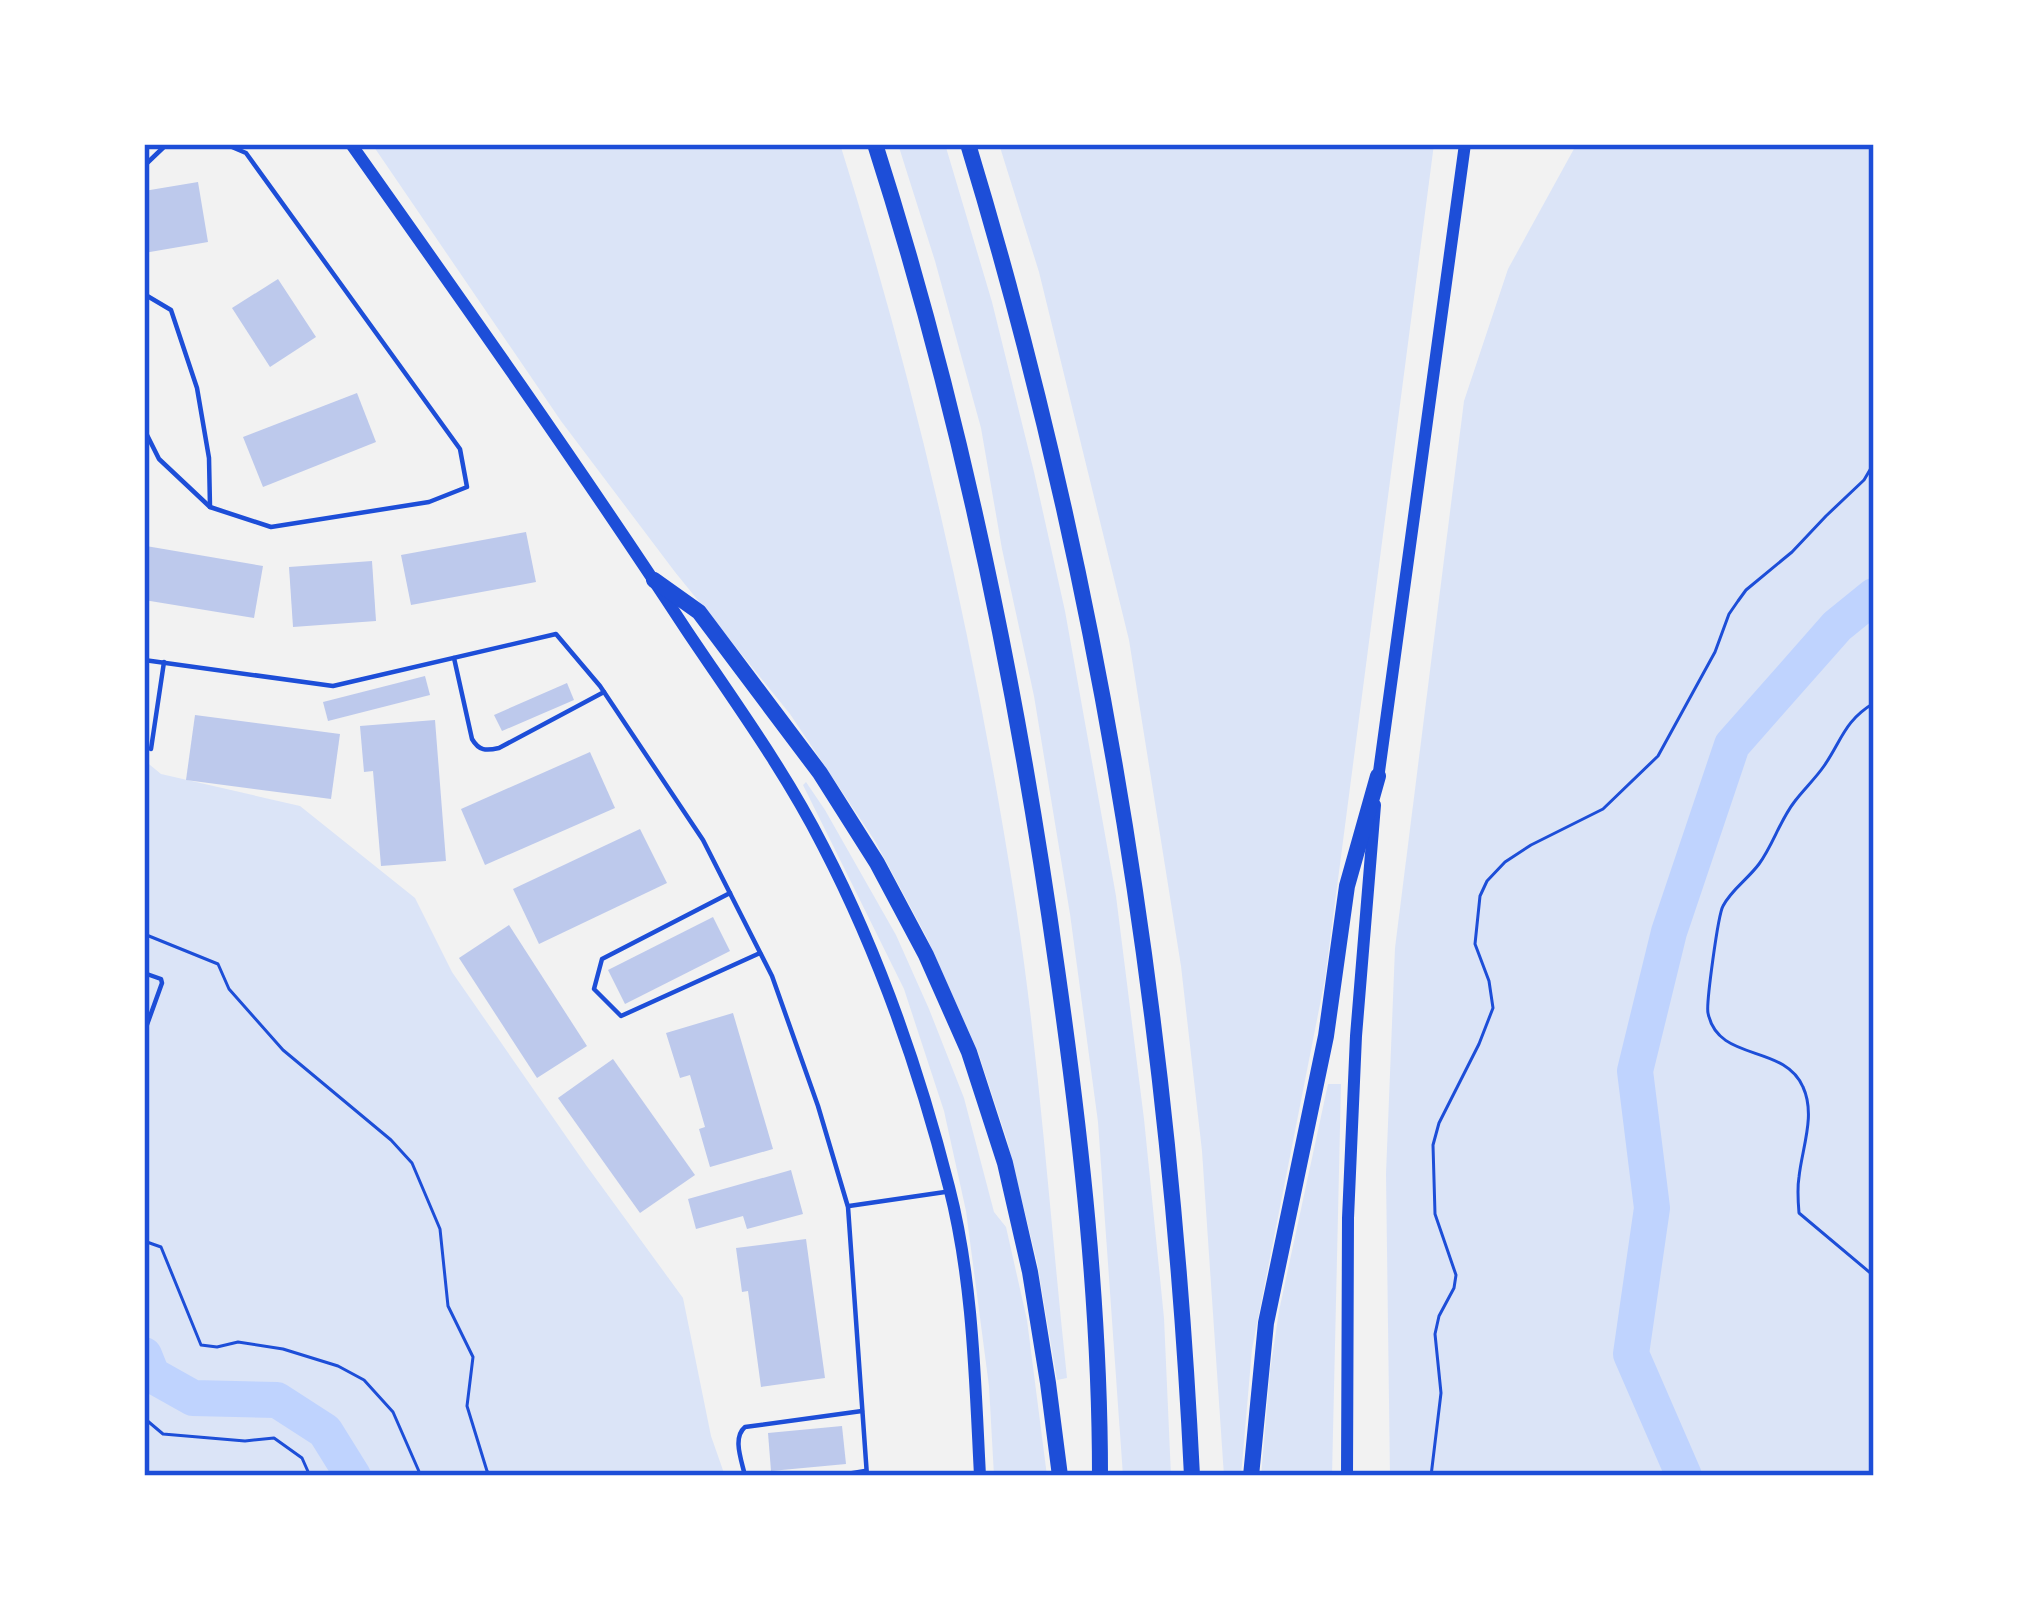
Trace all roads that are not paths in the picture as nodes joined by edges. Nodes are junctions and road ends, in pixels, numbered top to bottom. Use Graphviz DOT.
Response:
graph roads {
  1 [pos="167,144"];
  2 [pos="225,144"];
  3 [pos="351,144"];
  4 [pos="874,144"];
  5 [pos="968,144"];
  6 [pos="1465,144"];
  7 [pos="144,166"];
  8 [pos="144,294"];
  9 [pos="144,429"];
  10 [pos="210,507"];
  11 [pos="654,580"];
  12 [pos="454,658"];
  13 [pos="144,659"];
  14 [pos="164,662"];
  15 [pos="604,692"];
  16 [pos="151,749"];
  17 [pos="1378,776"];
  18 [pos="730,893"];
  19 [pos="760,953"];
  20 [pos="144,973"];
  21 [pos="144,1033"];
  22 [pos="950,1191"];
  23 [pos="848,1207"];
  24 [pos="862,1411"];
  25 [pos="867,1474"];
  26 [pos="745,1476"];
  27 [pos="835,1476"];
  28 [pos="980,1476"];
  29 [pos="1060,1476"];
  30 [pos="1100,1476"];
  31 [pos="1192,1476"];
  32 [pos="1251,1476"];
  33 [pos="1347,1476"];
  1 -- 7 [label="lane"];
  2 -- 10 [label="lane"];
  3 -- 11 [label="main road"];
  4 -- 30 [label="highway"];
  5 -- 31 [label="highway"];
  6 -- 17 [label="main road"];
  8 -- 10 [label="lane"];
  9 -- 10 [label="lane"];
  11 -- 22 [label="main road"];
  11 -- 29 [label="highway"];
  12 -- 14 [label="lane"];
  12 -- 15 [label="lane"];
  12 -- 15 [label="lane"];
  13 -- 14 [label="lane"];
  14 -- 16 [label="lane"];
  15 -- 18 [label="lane"];
  17 -- 32 [label="highway"];
  17 -- 33 [label="main road"];
  18 -- 19 [label="lane"];
  18 -- 19 [label="lane"];
  19 -- 23 [label="lane"];
  20 -- 21 [label="lane"];
  22 -- 23 [label="lane"];
  22 -- 28 [label="main road"];
  23 -- 24 [label="lane"];
  24 -- 25 [label="lane"];
  24 -- 26 [label="lane"];
  25 -- 27 [label="lane"];
}
